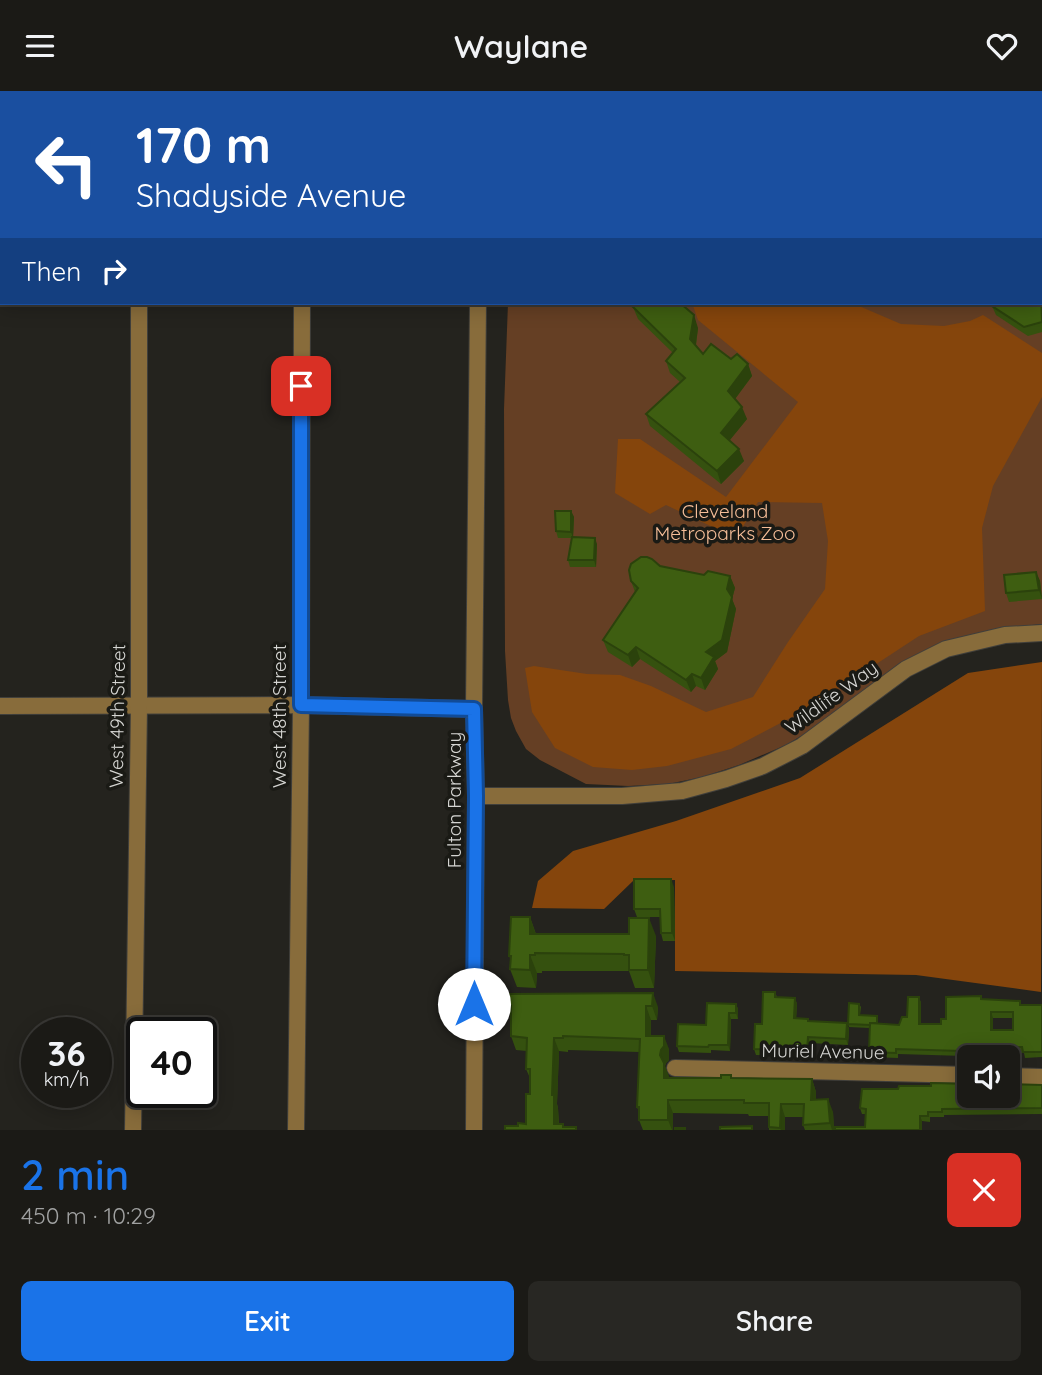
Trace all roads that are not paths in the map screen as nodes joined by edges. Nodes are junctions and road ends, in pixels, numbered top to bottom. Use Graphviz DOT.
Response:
graph roads {
  1 [pos="139,305"];
  2 [pos="302,305"];
  3 [pos="478,305"];
  4 [pos="1042,633"];
  5 [pos="301,705"];
  6 [pos="0,706"];
  7 [pos="139,706"];
  8 [pos="474,709"];
  9 [pos="476,796"];
  10 [pos="675,1068"];
  11 [pos="957,1075"];
  12 [pos="1020,1076"];
  13 [pos="1042,1077"];
  14 [pos="133,1130"];
  15 [pos="296,1130"];
  16 [pos="474,1130"];
  1 -- 7 [label="street, West 49th Street"];
  2 -- 5 [label="street, West 48th Street"];
  3 -- 8 [label="street, Fulton Parkway"];
  4 -- 9 [label="street, Wildlife Way"];
  5 -- 7 [label="street"];
  5 -- 8 [label="street"];
  5 -- 15 [label="street, West 48th Street"];
  6 -- 7 [label="street"];
  7 -- 14 [label="street, West 49th Street"];
  8 -- 9 [label="street, Fulton Parkway"];
  9 -- 16 [label="street, Fulton Parkway"];
  10 -- 11 [label="street, Muriel Avenue"];
  12 -- 13 [label="street"];
}
